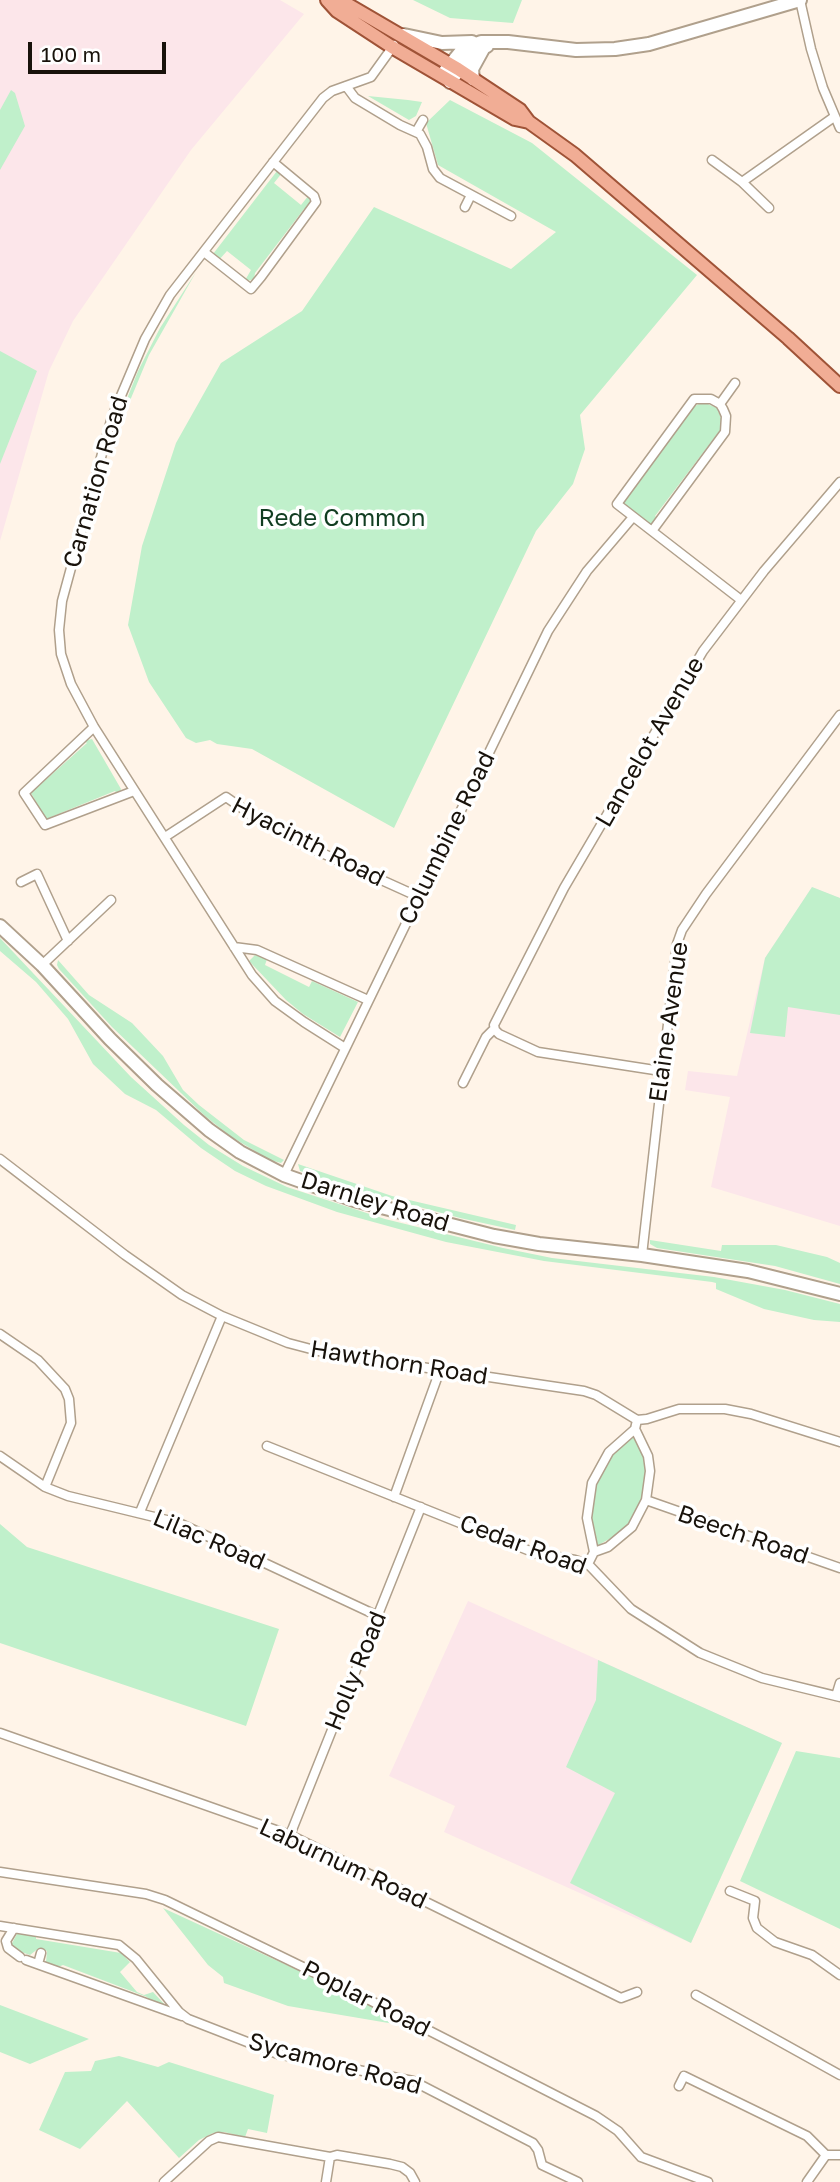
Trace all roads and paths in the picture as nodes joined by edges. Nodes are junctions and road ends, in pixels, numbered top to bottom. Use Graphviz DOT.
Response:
graph roads {
  1 [pos="327,0"];
  2 [pos="340,0"];
  3 [pos="800,0"];
  4 [pos="400,34"];
  5 [pos="489,43"];
  6 [pos="392,47"];
  7 [pos="454,66"];
  8 [pos="473,79"];
  9 [pos="446,80"];
  10 [pos="346,86"];
  11 [pos="834,117"];
  12 [pos="423,120"];
  13 [pos="529,122"];
  14 [pos="840,128"];
  15 [pos="416,132"];
  16 [pos="712,160"];
  17 [pos="273,162"];
  18 [pos="742,182"];
  19 [pos="471,195"];
  20 [pos="465,207"];
  21 [pos="769,208"];
  22 [pos="511,216"];
  23 [pos="204,252"];
  24 [pos="734,383"];
  25 [pos="840,386"];
  26 [pos="720,404"];
  27 [pos="840,482"];
  28 [pos="633,517"];
  29 [pos="652,531"];
  30 [pos="741,600"];
  31 [pos="840,715"];
  32 [pos="94,727"];
  33 [pos="134,791"];
  34 [pos="165,837"];
  35 [pos="22,882"];
  36 [pos="418,897"];
  37 [pos="111,900"];
  38 [pos="0,926"];
  39 [pos="68,941"];
  40 [pos="233,947"];
  41 [pos="43,965"];
  42 [pos="368,1000"];
  43 [pos="494,1027"];
  44 [pos="345,1048"];
  45 [pos="661,1071"];
  46 [pos="463,1083"];
  47 [pos="0,1159"];
  48 [pos="284,1175"];
  49 [pos="642,1255"];
  50 [pos="840,1294"];
  51 [pos="222,1316"];
  52 [pos="0,1335"];
  53 [pos="440,1370"];
  54 [pos="636,1425"];
  55 [pos="840,1442"];
  56 [pos="267,1446"];
  57 [pos="0,1456"];
  58 [pos="45,1487"];
  59 [pos="394,1497"];
  60 [pos="646,1500"];
  61 [pos="421,1507"];
  62 [pos="140,1512"];
  63 [pos="594,1552"];
  64 [pos="588,1564"];
  65 [pos="840,1568"];
  66 [pos="378,1616"];
  67 [pos="840,1683"];
  68 [pos="838,1696"];
  69 [pos="0,1733"];
  70 [pos="290,1835"];
  71 [pos="0,1872"];
  72 [pos="730,1891"];
  73 [pos="0,1926"];
  74 [pos="14,1928"];
  75 [pos="41,1953"];
  76 [pos="37,1964"];
  77 [pos="840,1975"];
  78 [pos="637,1992"];
  79 [pos="696,1995"];
  80 [pos="188,2019"];
  81 [pos="840,2075"];
  82 [pos="679,2086"];
  83 [pos="826,2155"];
  84 [pos="840,2155"];
  85 [pos="330,2157"];
  86 [pos="167,2181"];
  87 [pos="326,2182"];
  88 [pos="415,2182"];
  89 [pos="578,2182"];
  90 [pos="708,2182"];
  91 [pos="807,2182"];
  1 -- 6 [label="main road"];
  2 -- 4 [label="main road"];
  3 -- 5 [label="street"];
  3 -- 11 [label="street"];
  4 -- 5 [label="street"];
  4 -- 6 [label="street, Carnation Road"];
  4 -- 7 [label="main road"];
  5 -- 7 [label="street"];
  5 -- 8 [label="street"];
  6 -- 9 [label="main road"];
  6 -- 10 [label="street, Carnation Road"];
  7 -- 8 [label="main road"];
  7 -- 9 [label="street"];
  8 -- 13 [label="main road"];
  9 -- 13 [label="main road"];
  10 -- 15 [label="street"];
  10 -- 17 [label="street, Carnation Road"];
  11 -- 14 [label="street"];
  11 -- 18 [label="street"];
  12 -- 15 [label="street"];
  13 -- 25 [label="main road"];
  15 -- 19 [label="street"];
  16 -- 18 [label="street"];
  17 -- 23 [label="street, Carnation Road"];
  17 -- 23 [label="street"];
  18 -- 21 [label="street"];
  19 -- 20 [label="street"];
  19 -- 22 [label="street"];
  23 -- 32 [label="street, Carnation Road"];
  24 -- 26 [label="street"];
  26 -- 28 [label="street"];
  26 -- 29 [label="street"];
  27 -- 30 [label="street, Lancelot Avenue"];
  28 -- 29 [label="street"];
  28 -- 36 [label="street, Columbine Road"];
  29 -- 30 [label="street"];
  30 -- 43 [label="street, Lancelot Avenue"];
  31 -- 45 [label="street, Elaine Avenue"];
  32 -- 33 [label="street, Carnation Road"];
  32 -- 33 [label="street"];
  33 -- 34 [label="street, Carnation Road"];
  34 -- 36 [label="street, Hyacinth Road"];
  34 -- 40 [label="street, Carnation Road"];
  35 -- 39 [label="street"];
  36 -- 42 [label="street, Columbine Road"];
  37 -- 39 [label="street"];
  38 -- 41 [label="street, Darnley Road"];
  39 -- 41 [label="street"];
  40 -- 42 [label="street"];
  40 -- 44 [label="street, Carnation Road"];
  41 -- 48 [label="street, Darnley Road"];
  42 -- 44 [label="street, Columbine Road"];
  43 -- 45 [label="street"];
  43 -- 46 [label="street, Lancelot Avenue"];
  44 -- 48 [label="street, Columbine Road"];
  45 -- 49 [label="street, Elaine Avenue"];
  47 -- 51 [label="street, Hawthorn Road"];
  48 -- 49 [label="street, Darnley Road"];
  49 -- 50 [label="street, Darnley Road"];
  51 -- 53 [label="street, Hawthorn Road"];
  51 -- 62 [label="street"];
  52 -- 58 [label="street"];
  53 -- 54 [label="street, Hawthorn Road"];
  53 -- 59 [label="street"];
  54 -- 55 [label="street"];
  54 -- 60 [label="street"];
  54 -- 63 [label="street"];
  56 -- 59 [label="street, Cedar Road"];
  57 -- 58 [label="street, Lilac Road"];
  58 -- 62 [label="street, Lilac Road"];
  59 -- 61 [label="street, Cedar Road"];
  60 -- 63 [label="street"];
  60 -- 65 [label="street, Beech Road"];
  61 -- 64 [label="street, Cedar Road"];
  61 -- 66 [label="street, Holly Road"];
  62 -- 66 [label="street, Lilac Road"];
  63 -- 64 [label="street"];
  64 -- 68 [label="street, Cedar Road"];
  66 -- 70 [label="street, Holly Road"];
  67 -- 68 [label="street"];
  69 -- 70 [label="street, Laburnum Road"];
  70 -- 78 [label="street, Laburnum Road"];
  71 -- 90 [label="street, Poplar Road"];
  72 -- 77 [label="street"];
  73 -- 74 [label="street, Sycamore Road"];
  74 -- 76 [label="street, Sycamore Road"];
  74 -- 80 [label="street, Sycamore Road"];
  75 -- 76 [label="street"];
  76 -- 80 [label="street, Sycamore Road"];
  79 -- 81 [label="street"];
  80 -- 89 [label="street, Sycamore Road"];
  82 -- 83 [label="street"];
  83 -- 84 [label="street"];
  83 -- 91 [label="street"];
  85 -- 86 [label="street"];
  85 -- 87 [label="street"];
  85 -- 88 [label="street"];
}
